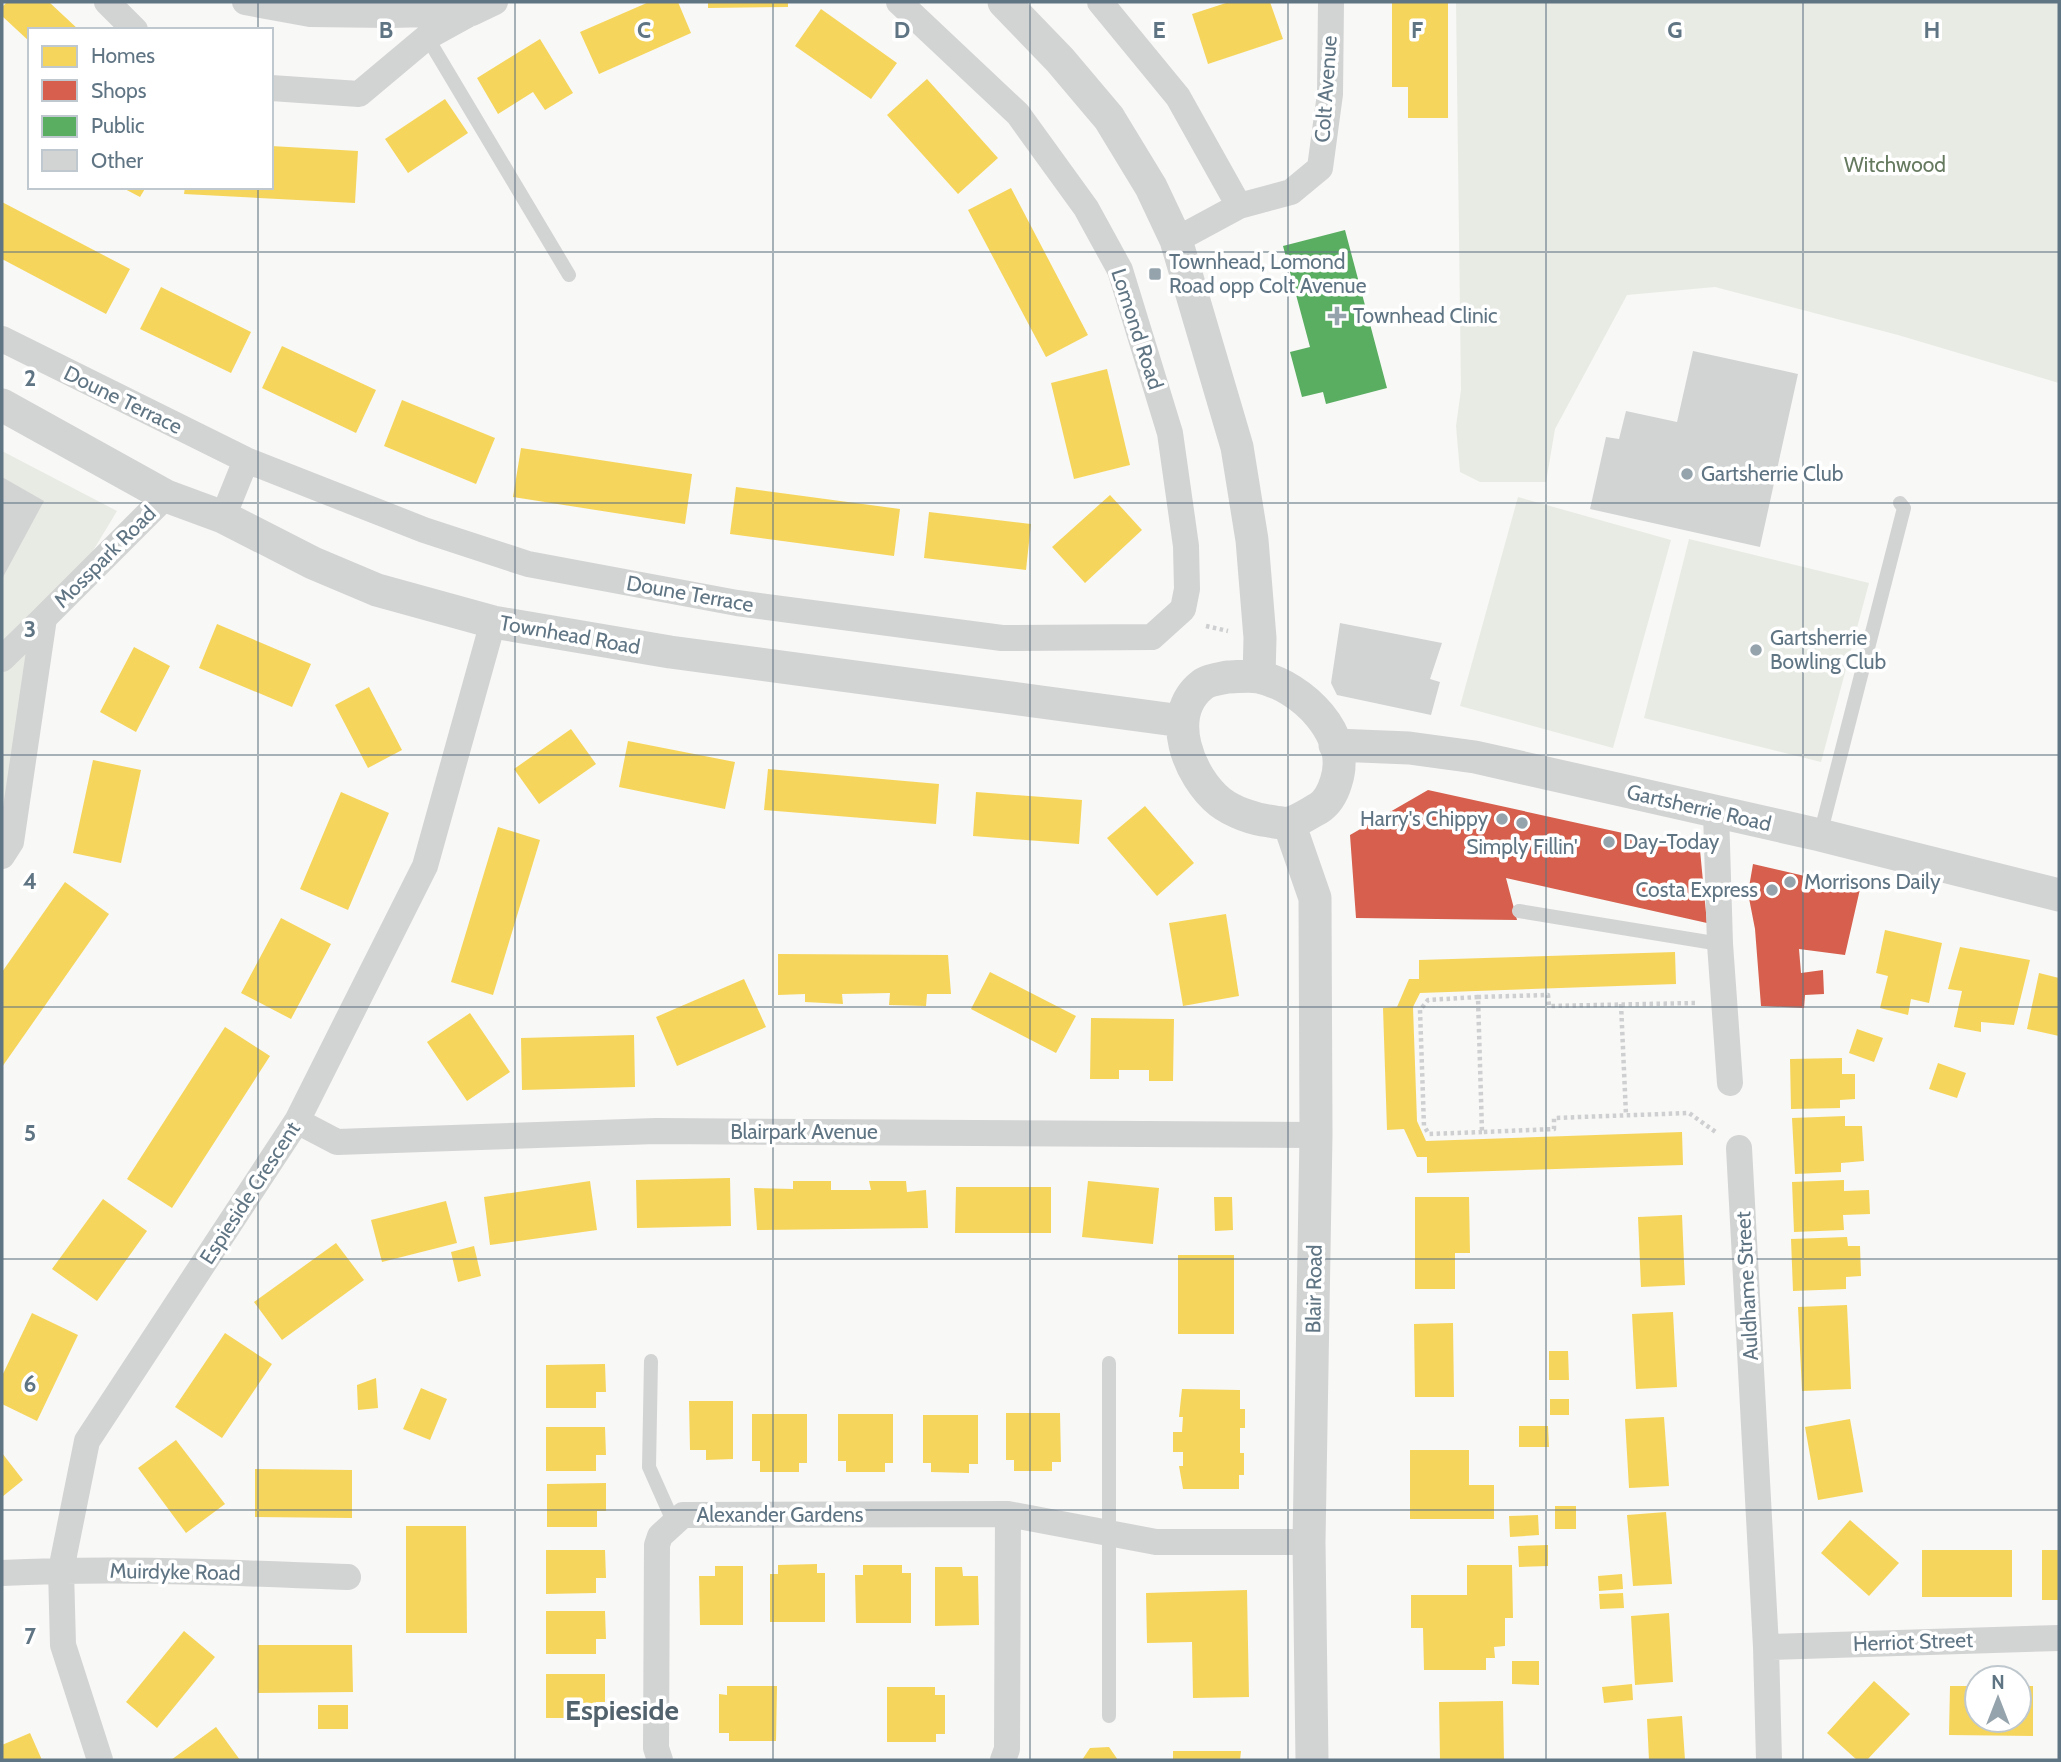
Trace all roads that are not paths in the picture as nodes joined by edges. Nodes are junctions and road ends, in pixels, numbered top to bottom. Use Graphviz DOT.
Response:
graph roads {
  1 [pos="107,2"];
  2 [pos="245,2"];
  3 [pos="899,2"];
  4 [pos="1004,2"];
  5 [pos="1100,2"];
  6 [pos="1331,2"];
  7 [pos="483,7"];
  8 [pos="133,28"];
  9 [pos="427,37"];
  10 [pos="273,88"];
  11 [pos="1239,206"];
  12 [pos="1176,240"];
  13 [pos="569,275"];
  14 [pos="2,340"];
  15 [pos="2,405"];
  16 [pos="246,460"];
  17 [pos="166,496"];
  18 [pos="1900,503"];
  19 [pos="223,517"];
  20 [pos="44,618"];
  21 [pos="494,622"];
  22 [pos="1152,637"];
  23 [pos="2,659"];
  24 [pos="1259,677"];
  25 [pos="1182,721"];
  26 [pos="1335,745"];
  27 [pos="1716,812"];
  28 [pos="1289,823"];
  29 [pos="1820,835"];
  30 [pos="2,856"];
  31 [pos="2059,895"];
  32 [pos="1519,911"];
  33 [pos="1720,944"];
  34 [pos="1730,1083"];
  35 [pos="297,1121"];
  36 [pos="1316,1135"];
  37 [pos="1738,1148"];
  38 [pos="651,1361"];
  39 [pos="1109,1363"];
  40 [pos="1008,1514"];
  41 [pos="673,1521"];
  42 [pos="1108,1533"];
  43 [pos="1309,1542"];
  44 [pos="61,1570"];
  45 [pos="2,1573"];
  46 [pos="348,1577"];
  47 [pos="2059,1638"];
  48 [pos="1766,1647"];
  49 [pos="1109,1716"];
  50 [pos="100,1760"];
  51 [pos="660,1760"];
  52 [pos="1003,1760"];
  53 [pos="1312,1760"];
  54 [pos="1769,1760"];
  1 -- 8 [label="street"];
  2 -- 7 [label="street"];
  3 -- 22 [label="street, Lomond Road"];
  4 -- 12 [label="street"];
  5 -- 11 [label="street"];
  6 -- 11 [label="street, Colt Avenue"];
  7 -- 9 [label="street"];
  9 -- 10 [label="street"];
  9 -- 13 [label="lane"];
  11 -- 12 [label="street"];
  12 -- 24 [label="street"];
  14 -- 16 [label="street, Doune Terrace"];
  15 -- 17 [label="street, Townhead Road"];
  16 -- 19 [label="street"];
  16 -- 22 [label="street, Doune Terrace"];
  17 -- 19 [label="street, Townhead Road"];
  17 -- 20 [label="street, Mosspark Road"];
  18 -- 29 [label="lane"];
  19 -- 21 [label="street, Townhead Road"];
  20 -- 23 [label="street, Mosspark Road"];
  20 -- 30 [label="street, Mosspark Road"];
  21 -- 25 [label="street, Townhead Road"];
  21 -- 35 [label="street, Espieside Crescent"];
  24 -- 25 [label="street"];
  24 -- 26 [label="street"];
  25 -- 28 [label="street"];
  26 -- 27 [label="street, Gartsherrie Road"];
  26 -- 28 [label="street"];
  27 -- 29 [label="street, Gartsherrie Road"];
  27 -- 33 [label="street"];
  28 -- 36 [label="street, Blair Road"];
  29 -- 31 [label="street, Gartsherrie Road"];
  32 -- 33 [label="lane"];
  33 -- 34 [label="street"];
  35 -- 36 [label="street, Blairpark Avenue"];
  35 -- 44 [label="street, Espieside Crescent"];
  36 -- 43 [label="street, Blair Road"];
  37 -- 48 [label="street, Auldhame Street"];
  38 -- 41 [label="lane"];
  39 -- 42 [label="lane"];
  40 -- 41 [label="street, Alexander Gardens"];
  40 -- 42 [label="street, Alexander Gardens"];
  40 -- 52 [label="street"];
  41 -- 51 [label="street, Alexander Gardens"];
  42 -- 43 [label="street, Alexander Gardens"];
  42 -- 49 [label="lane"];
  43 -- 53 [label="street, Blair Road"];
  44 -- 45 [label="street, Muirdyke Road"];
  44 -- 46 [label="street, Muirdyke Road"];
  44 -- 50 [label="street, Espieside Crescent"];
  47 -- 48 [label="street, Herriot Street"];
  48 -- 54 [label="street, Auldhame Street"];
}
